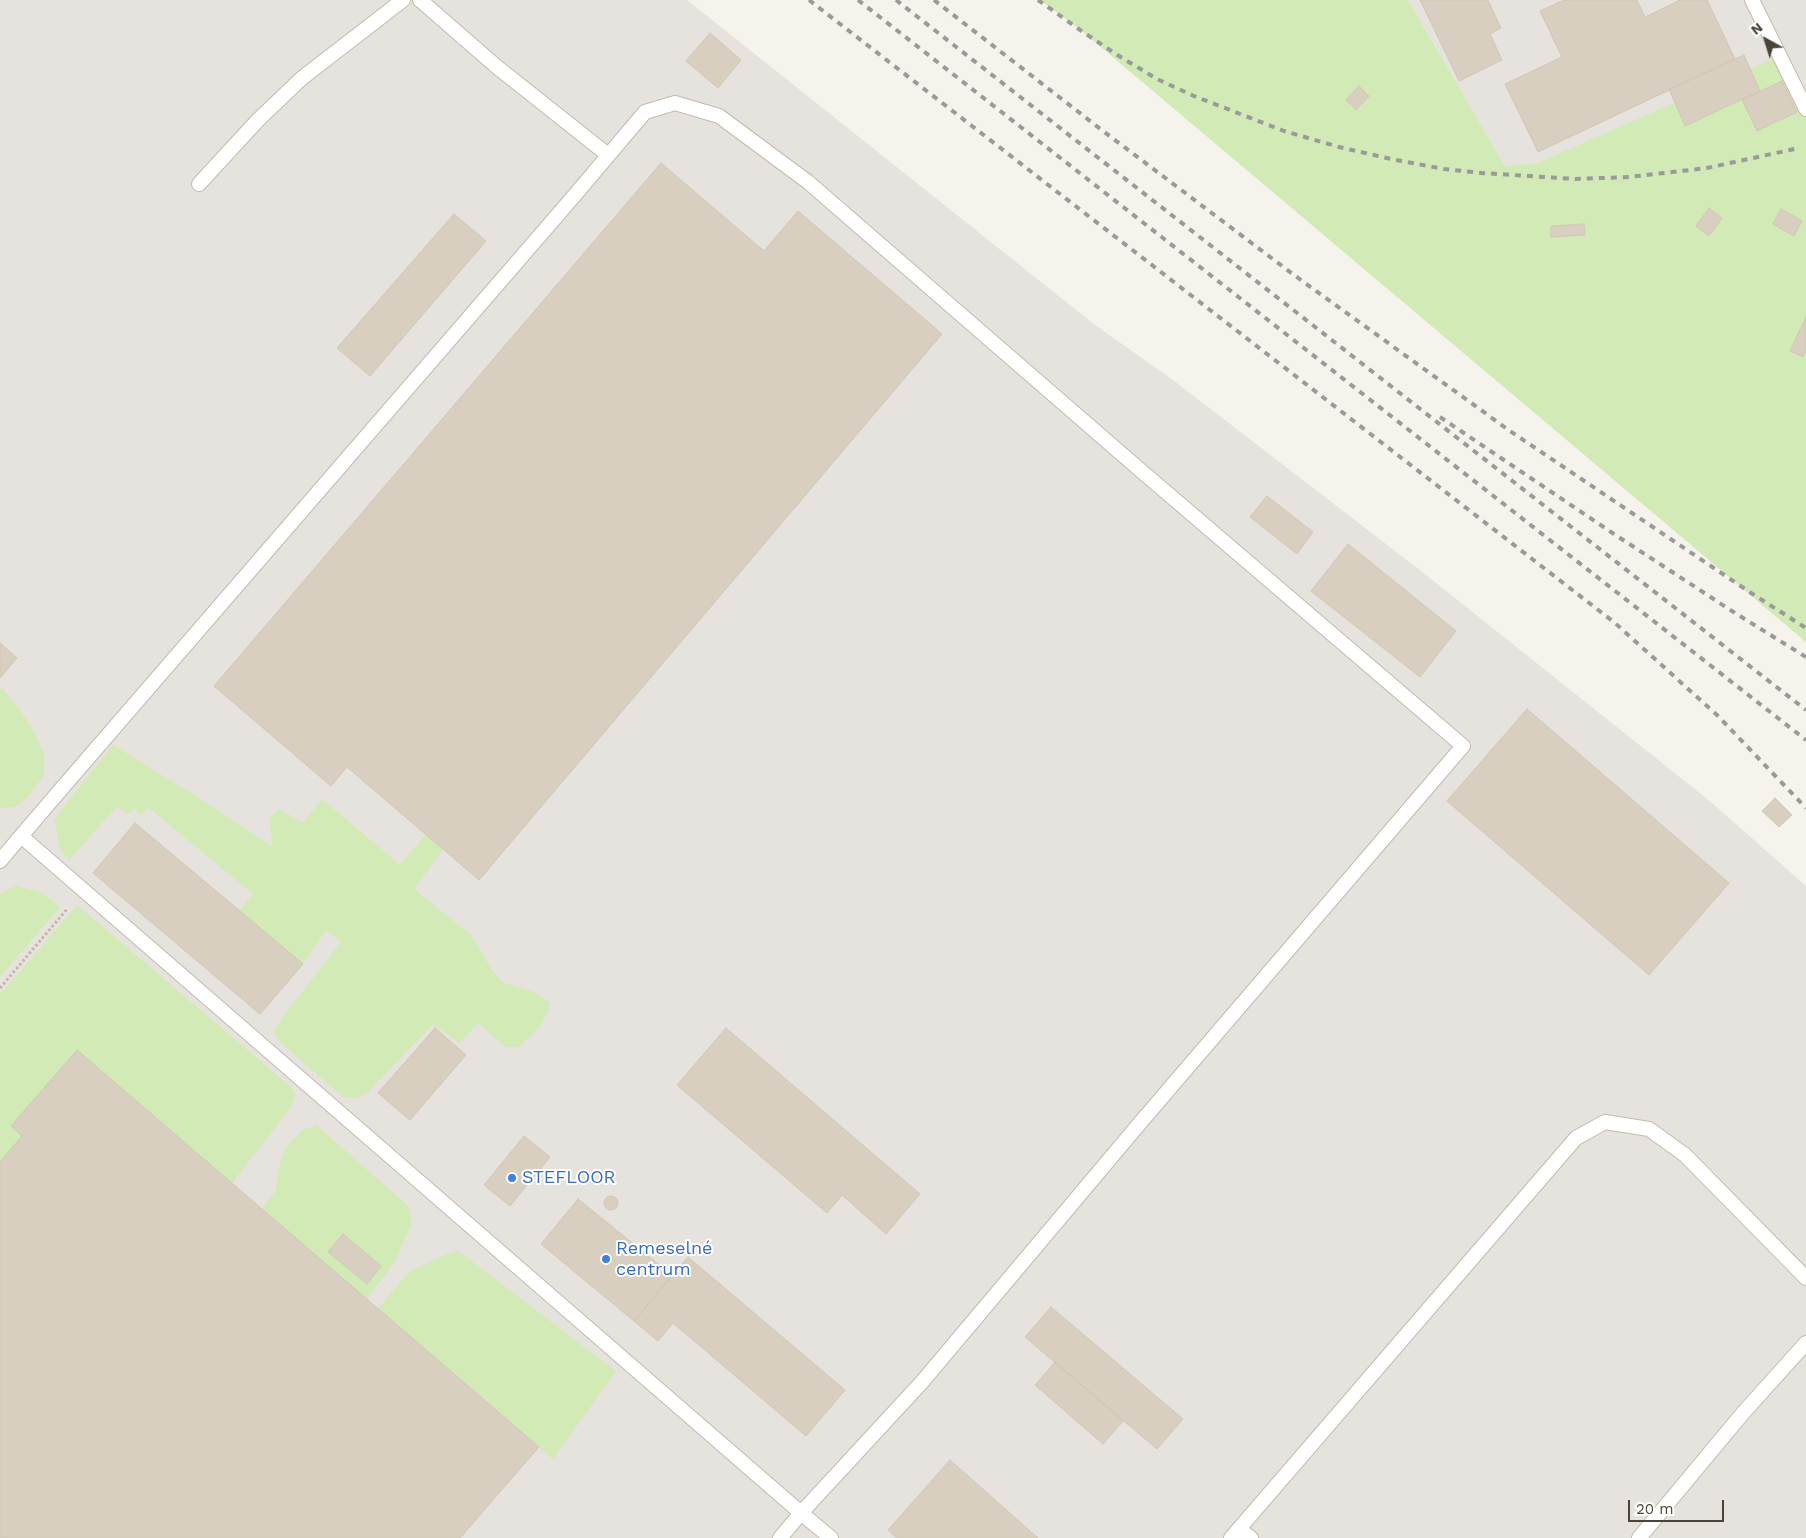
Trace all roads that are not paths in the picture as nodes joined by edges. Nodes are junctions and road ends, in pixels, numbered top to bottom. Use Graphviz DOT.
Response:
graph roads {
  1 [pos="403,0"];
  2 [pos="420,0"];
  3 [pos="1752,0"];
  4 [pos="1806,109"];
  5 [pos="608,155"];
  6 [pos="199,184"];
  7 [pos="21,836"];
  8 [pos="0,860"];
  9 [pos="1806,1278"];
  10 [pos="1806,1342"];
  11 [pos="801,1513"];
  12 [pos="1235,1533"];
  13 [pos="780,1538"];
  14 [pos="831,1538"];
  15 [pos="1251,1538"];
  16 [pos="1639,1538"];
  1 -- 6 [label="lane"];
  2 -- 5 [label="lane"];
  3 -- 4 [label="lane"];
  5 -- 7 [label="lane"];
  5 -- 11 [label="lane"];
  7 -- 8 [label="lane"];
  7 -- 11 [label="lane"];
  9 -- 12 [label="lane"];
  10 -- 16 [label="lane"];
  11 -- 13 [label="lane"];
  11 -- 14 [label="lane"];
  12 -- 15 [label="lane"];
}
